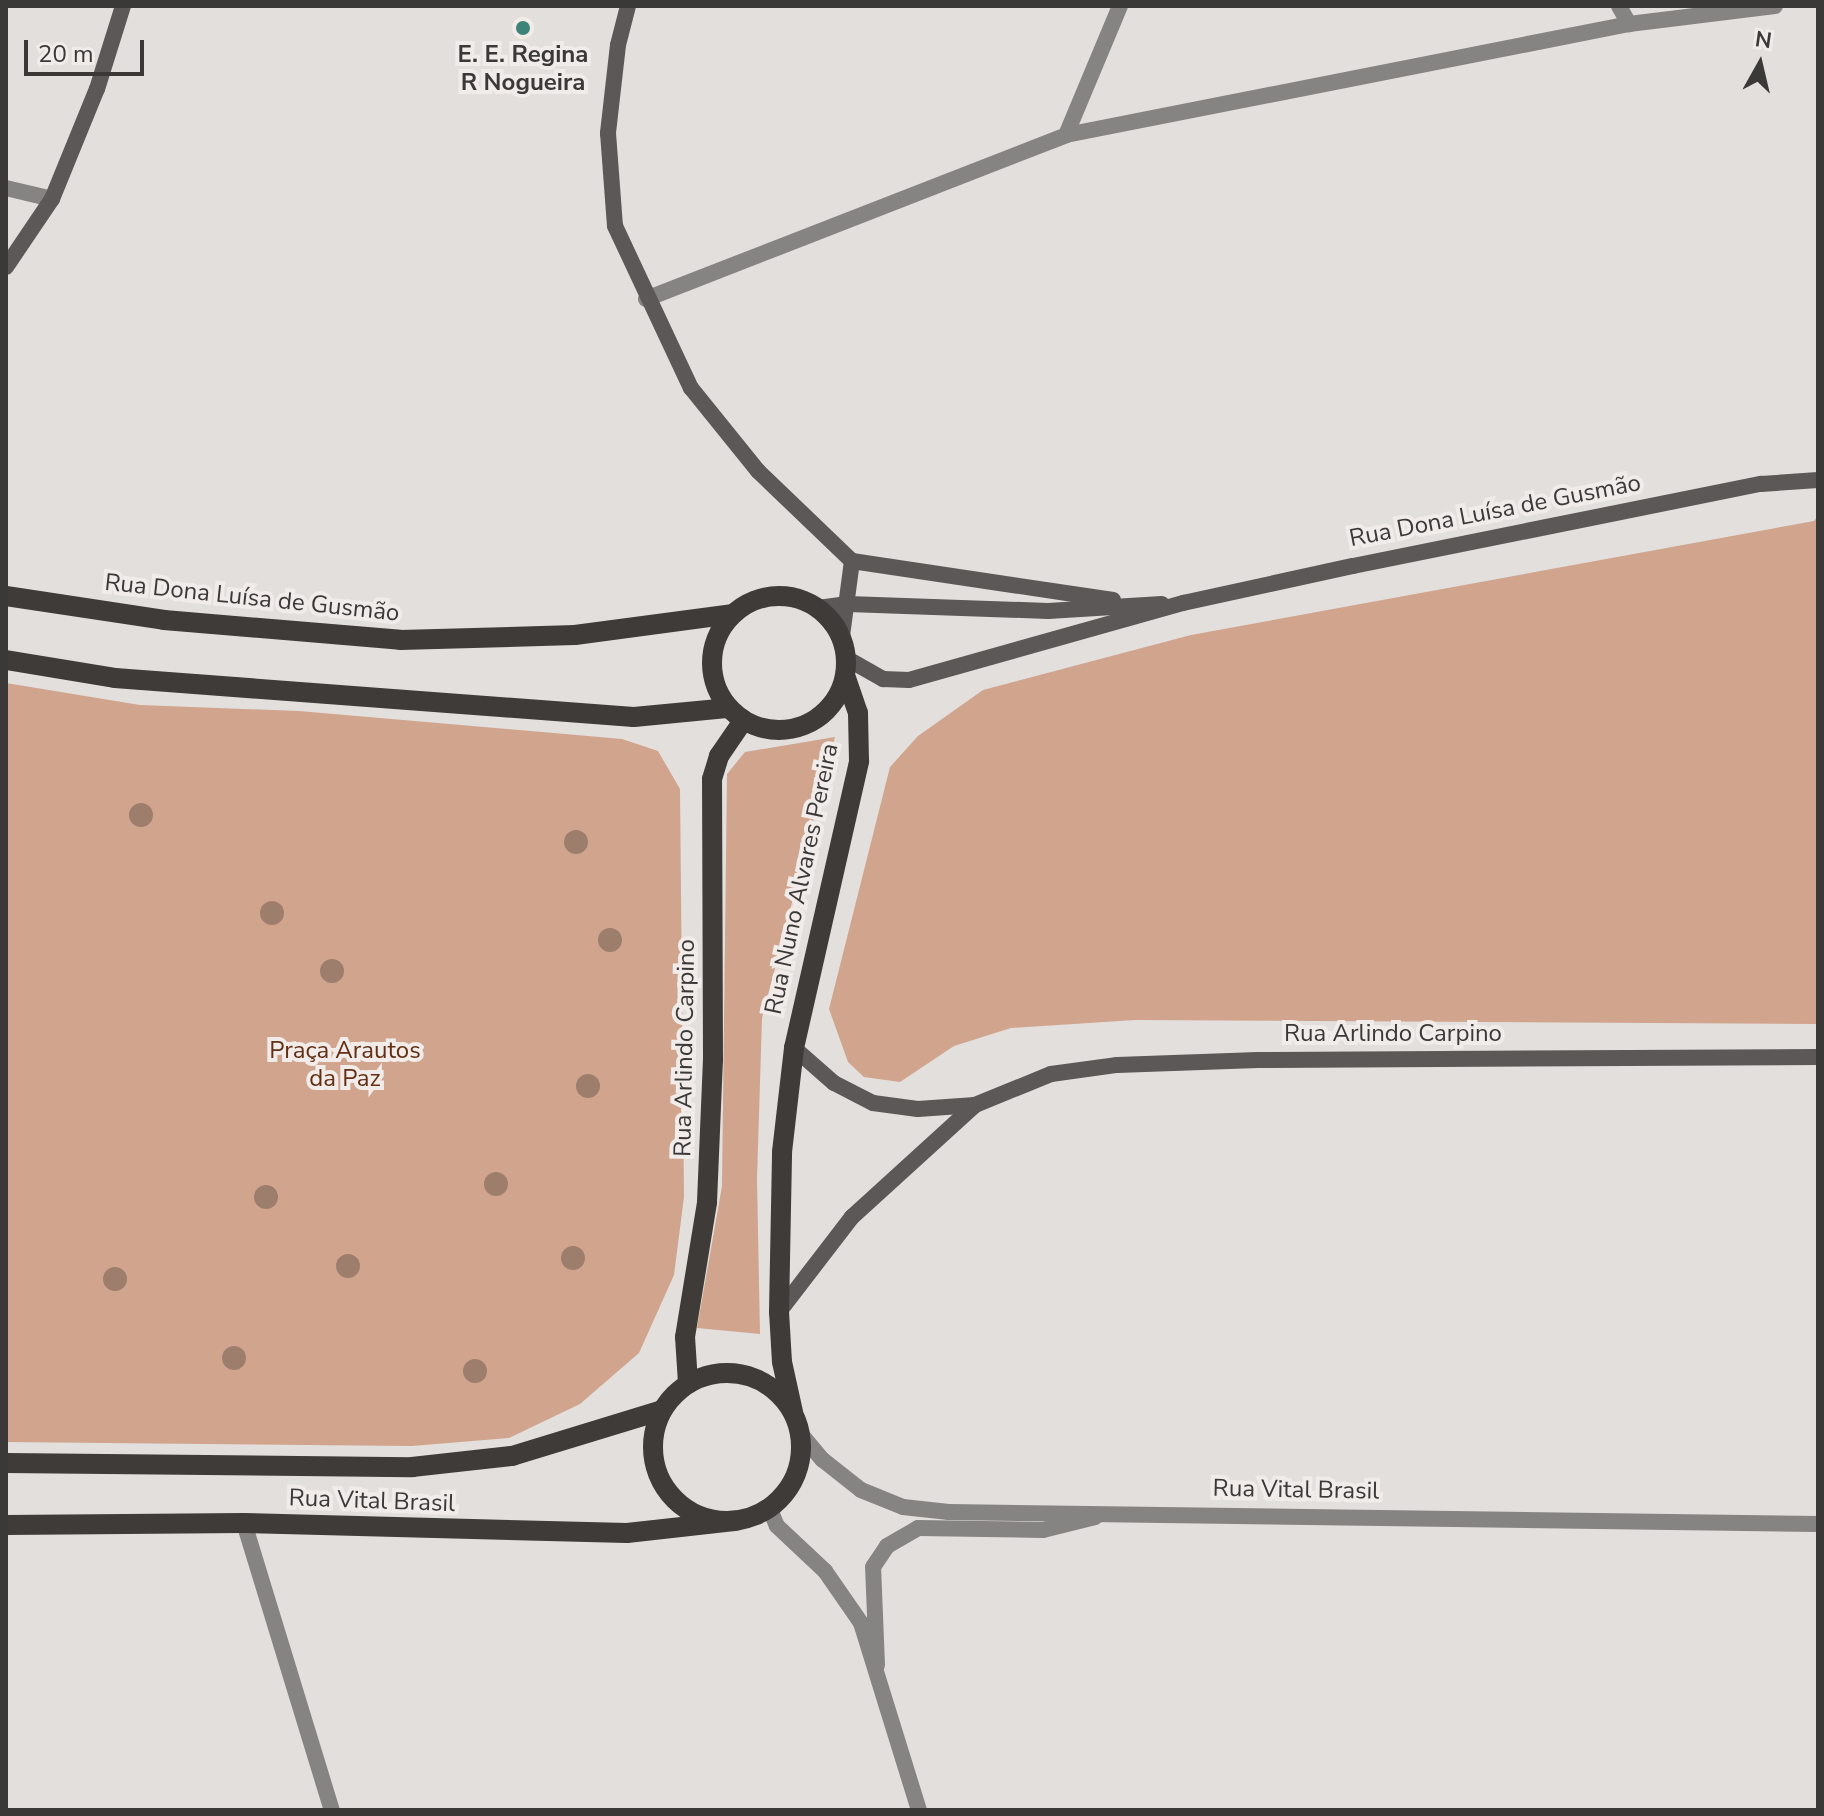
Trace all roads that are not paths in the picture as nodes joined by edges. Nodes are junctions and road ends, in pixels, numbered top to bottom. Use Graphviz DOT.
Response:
graph roads {
  1 [pos="123,6"];
  2 [pos="628,6"];
  3 [pos="1120,6"];
  4 [pos="1619,6"];
  5 [pos="1775,6"];
  6 [pos="1629,24"];
  7 [pos="1066,135"];
  8 [pos="6,188"];
  9 [pos="52,199"];
  10 [pos="6,267"];
  11 [pos="646,299"];
  12 [pos="1818,480"];
  13 [pos="852,561"];
  14 [pos="6,596"];
  15 [pos="1183,603"];
  16 [pos="848,604"];
  17 [pos="1142,604"];
  18 [pos="818,608"];
  19 [pos="732,614"];
  20 [pos="842,636"];
  21 [pos="6,660"];
  22 [pos="846,667"];
  23 [pos="735,714"];
  24 [pos="794,1048"];
  25 [pos="1818,1057"];
  26 [pos="975,1105"];
  27 [pos="779,1312"];
  28 [pos="688,1383"];
  29 [pos="662,1410"];
  30 [pos="793,1412"];
  31 [pos="800,1433"];
  32 [pos="6,1463"];
  33 [pos="770,1509"];
  34 [pos="1110,1513"];
  35 [pos="736,1521"];
  36 [pos="244,1523"];
  37 [pos="1818,1524"];
  38 [pos="6,1525"];
  39 [pos="877,1665"];
  40 [pos="332,1810"];
  41 [pos="919,1810"];
  1 -- 9 [label="street"];
  2 -- 11 [label="street"];
  3 -- 7 [label="street"];
  4 -- 6 [label="street"];
  5 -- 6 [label="street"];
  6 -- 7 [label="street"];
  7 -- 11 [label="street"];
  8 -- 9 [label="street"];
  9 -- 10 [label="street"];
  11 -- 13 [label="street"];
  12 -- 15 [label="street, Rua Dona Luísa de Gusmão"];
  13 -- 16 [label="street"];
  13 -- 17 [label="street"];
  14 -- 19 [label="main road, Rua Dona Luísa de Gusmão"];
  15 -- 17 [label="street, Rua Dona Luísa de Gusmão"];
  15 -- 22 [label="street, Rua Dona Luísa de Gusmão"];
  16 -- 17 [label="street, Rua Dona Luísa de Gusmão"];
  16 -- 18 [label="street, Rua Dona Luísa de Gusmão"];
  16 -- 20 [label="street"];
  18 -- 19 [label="main road"];
  18 -- 20 [label="main road"];
  19 -- 23 [label="main road"];
  20 -- 22 [label="main road"];
  21 -- 23 [label="main road"];
  22 -- 23 [label="main road"];
  22 -- 24 [label="main road, Rua Nuno Alvares Pereira"];
  23 -- 28 [label="main road, Rua Arlindo Carpino"];
  24 -- 26 [label="street"];
  24 -- 27 [label="main road"];
  25 -- 26 [label="street, Rua Arlindo Carpino"];
  26 -- 27 [label="street"];
  27 -- 30 [label="main road"];
  28 -- 29 [label="main road"];
  28 -- 30 [label="main road"];
  29 -- 32 [label="main road, Rua Vital Brasil"];
  29 -- 35 [label="main road"];
  30 -- 31 [label="main road"];
  31 -- 33 [label="main road"];
  31 -- 34 [label="street, Rua Vital Brasil"];
  33 -- 35 [label="main road"];
  33 -- 39 [label="street"];
  34 -- 37 [label="street, Rua Vital Brasil"];
  34 -- 39 [label="street"];
  35 -- 36 [label="main road, Rua Vital Brasil"];
  36 -- 38 [label="main road, Rua Vital Brasil"];
  36 -- 40 [label="street"];
  39 -- 41 [label="street"];
}
